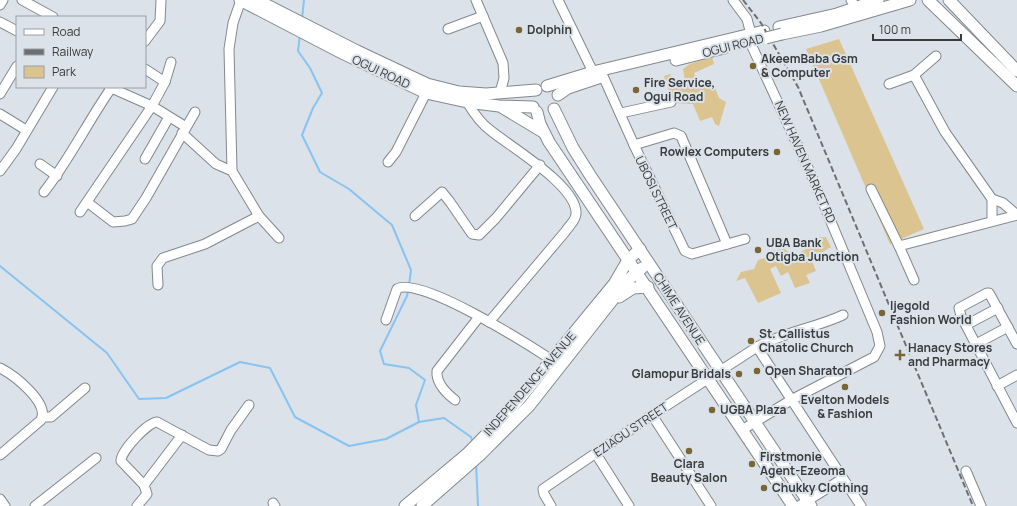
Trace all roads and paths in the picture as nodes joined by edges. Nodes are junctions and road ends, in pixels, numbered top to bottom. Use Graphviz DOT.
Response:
graph roads {
  1 [pos="3,0"];
  2 [pos="22,0"];
  3 [pos="161,0"];
  4 [pos="240,0"];
  5 [pos="476,0"];
  6 [pos="558,0"];
  7 [pos="733,0"];
  8 [pos="878,0"];
  9 [pos="910,0"];
  10 [pos="928,0"];
  11 [pos="949,0"];
  12 [pos="259,1"];
  13 [pos="854,4"];
  14 [pos="0,5"];
  15 [pos="49,16"];
  16 [pos="483,16"];
  17 [pos="0,22"];
  18 [pos="301,28"];
  19 [pos="448,29"];
  20 [pos="16,30"];
  21 [pos="772,33"];
  22 [pos="750,38"];
  23 [pos="146,40"];
  24 [pos="936,56"];
  25 [pos="171,62"];
  26 [pos="16,68"];
  27 [pos="146,70"];
  28 [pos="1017,71"];
  29 [pos="914,75"];
  30 [pos="398,76"];
  31 [pos="597,76"];
  32 [pos="165,82"];
  33 [pos="889,84"];
  34 [pos="547,86"];
  35 [pos="1017,86"];
  36 [pos="52,88"];
  37 [pos="111,88"];
  38 [pos="536,90"];
  39 [pos="426,93"];
  40 [pos="500,93"];
  41 [pos="0,94"];
  42 [pos="558,95"];
  43 [pos="467,102"];
  44 [pos="671,102"];
  45 [pos="152,106"];
  46 [pos="499,106"];
  47 [pos="554,109"];
  48 [pos="535,110"];
  49 [pos="195,112"];
  50 [pos="621,113"];
  51 [pos="0,114"];
  52 [pos="170,117"];
  53 [pos="26,130"];
  54 [pos="184,130"];
  55 [pos="543,132"];
  56 [pos="634,145"];
  57 [pos="145,160"];
  58 [pos="388,162"];
  59 [pos="40,164"];
  60 [pos="540,165"];
  61 [pos="232,170"];
  62 [pos="0,171"];
  63 [pos="57,176"];
  64 [pos="871,189"];
  65 [pos="44,192"];
  66 [pos="992,199"];
  67 [pos="87,202"];
  68 [pos="593,209"];
  69 [pos="80,212"];
  70 [pos="1017,215"];
  71 [pos="259,216"];
  72 [pos="415,216"];
  73 [pos="992,221"];
  74 [pos="279,238"];
  75 [pos="745,239"];
  76 [pos="727,244"];
  77 [pos="898,246"];
  78 [pos="640,249"];
  79 [pos="628,260"];
  80 [pos="649,262"];
  81 [pos="637,273"];
  82 [pos="914,280"];
  83 [pos="614,284"];
  84 [pos="158,285"];
  85 [pos="648,287"];
  86 [pos="612,302"];
  87 [pos="998,308"];
  88 [pos="843,315"];
  89 [pos="479,317"];
  90 [pos="386,320"];
  91 [pos="489,322"];
  92 [pos="966,325"];
  93 [pos="1008,327"];
  94 [pos="976,344"];
  95 [pos="1017,344"];
  96 [pos="757,347"];
  97 [pos="552,360"];
  98 [pos="0,368"];
  99 [pos="720,370"];
  100 [pos="1017,375"];
  101 [pos="708,379"];
  102 [pos="997,386"];
  103 [pos="85,388"];
  104 [pos="455,400"];
  105 [pos="791,400"];
  106 [pos="250,406"];
  107 [pos="42,412"];
  108 [pos="652,415"];
  109 [pos="755,422"];
  110 [pos="1017,422"];
  111 [pos="742,430"];
  112 [pos="182,435"];
  113 [pos="484,447"];
  114 [pos="596,454"];
  115 [pos="0,455"];
  116 [pos="96,458"];
  117 [pos="468,459"];
  118 [pos="966,471"];
  119 [pos="842,479"];
  120 [pos="144,485"];
  121 [pos="0,499"];
  122 [pos="806,504"];
  123 [pos="5,506"];
  124 [pos="35,506"];
  125 [pos="137,506"];
  126 [pos="405,506"];
  127 [pos="422,506"];
  128 [pos="551,506"];
  129 [pos="629,506"];
  130 [pos="711,506"];
  131 [pos="793,506"];
  132 [pos="860,506"];
  133 [pos="981,506"];
  1 -- 14 [label="street"];
  2 -- 15 [label="street"];
  3 -- 23 [label="street"];
  4 -- 18 [label="main road, OGUI ROAD"];
  4 -- 61 [label="street"];
  5 -- 16 [label="street"];
  6 -- 31 [label="street, UBOSI STREET"];
  7 -- 22 [label="street, NEW HAVEN MARKET RD"];
  8 -- 13 [label="main road, OGUI ROAD"];
  9 -- 21 [label="main road, OGUI ROAD"];
  10 -- 35 [label="main road"];
  11 -- 28 [label="main road"];
  12 -- 18 [label="main road, OGUI ROAD"];
  13 -- 21 [label="main road, OGUI ROAD"];
  16 -- 19 [label="street"];
  16 -- 40 [label="street"];
  17 -- 20 [label="street"];
  18 -- 30 [label="main road, OGUI ROAD"];
  21 -- 22 [label="main road, OGUI ROAD"];
  22 -- 31 [label="main road, OGUI ROAD"];
  22 -- 105 [label="street, NEW HAVEN MARKET RD"];
  24 -- 29 [label="street"];
  25 -- 32 [label="street"];
  26 -- 41 [label="street"];
  27 -- 32 [label="street"];
  29 -- 33 [label="street"];
  29 -- 66 [label="street"];
  30 -- 39 [label="main road, OGUI ROAD"];
  30 -- 40 [label="main road, OGUI ROAD"];
  31 -- 34 [label="main road, OGUI ROAD"];
  31 -- 42 [label="main road, OGUI ROAD"];
  31 -- 50 [label="street, UBOSI STREET"];
  32 -- 45 [label="street"];
  34 -- 38 [label="main road"];
  34 -- 42 [label="main road"];
  36 -- 53 [label="street"];
  37 -- 45 [label="street"];
  37 -- 63 [label="street"];
  38 -- 40 [label="main road, OGUI ROAD"];
  38 -- 48 [label="main road"];
  39 -- 43 [label="main road, OGUI ROAD"];
  39 -- 58 [label="street"];
  42 -- 47 [label="main road"];
  43 -- 46 [label="main road, OGUI ROAD"];
  43 -- 60 [label="street"];
  44 -- 50 [label="street"];
  45 -- 52 [label="street"];
  45 -- 67 [label="street"];
  46 -- 48 [label="main road, OGUI ROAD"];
  46 -- 55 [label="main road"];
  47 -- 48 [label="main road"];
  47 -- 78 [label="main road, CHIME AVENUE"];
  48 -- 55 [label="main road, CHIME AVENUE"];
  49 -- 54 [label="street"];
  50 -- 56 [label="street, UBOSI STREET"];
  51 -- 53 [label="street"];
  52 -- 54 [label="street"];
  52 -- 57 [label="street"];
  53 -- 62 [label="street"];
  54 -- 61 [label="street"];
  54 -- 67 [label="street"];
  55 -- 68 [label="main road, CHIME AVENUE"];
  56 -- 76 [label="street, UBOSI STREET"];
  56 -- 76 [label="street"];
  59 -- 63 [label="street"];
  60 -- 72 [label="street"];
  60 -- 91 [label="street"];
  61 -- 71 [label="street"];
  63 -- 65 [label="street"];
  64 -- 77 [label="street"];
  66 -- 70 [label="street"];
  66 -- 73 [label="street"];
  67 -- 69 [label="street"];
  68 -- 79 [label="main road, CHIME AVENUE"];
  68 -- 83 [label="main road"];
  70 -- 73 [label="street"];
  71 -- 74 [label="street"];
  71 -- 84 [label="street"];
  73 -- 77 [label="street"];
  75 -- 76 [label="street, UBOSI STREET"];
  77 -- 82 [label="street"];
  78 -- 79 [label="main road, INDEPENDENCE AVENUE"];
  78 -- 80 [label="main road, CHIME AVENUE"];
  79 -- 81 [label="main road, CHIME AVENUE"];
  79 -- 83 [label="main road, INDEPENDENCE AVENUE"];
  80 -- 81 [label="main road, INDEPENDENCE AVENUE"];
  80 -- 99 [label="main road, CHIME AVENUE"];
  81 -- 85 [label="main road, CHIME AVENUE"];
  81 -- 86 [label="main road, INDEPENDENCE AVENUE"];
  83 -- 97 [label="main road, INDEPENDENCE AVENUE"];
  85 -- 86 [label="main road"];
  85 -- 101 [label="main road, CHIME AVENUE"];
  86 -- 113 [label="main road, INDEPENDENCE AVENUE"];
  87 -- 92 [label="street"];
  87 -- 92 [label="street"];
  87 -- 93 [label="street"];
  88 -- 96 [label="street, EZIAGU STREET"];
  89 -- 90 [label="street"];
  89 -- 91 [label="street"];
  89 -- 104 [label="street"];
  91 -- 97 [label="street"];
  92 -- 94 [label="street"];
  93 -- 94 [label="street"];
  93 -- 95 [label="street"];
  94 -- 102 [label="street"];
  96 -- 99 [label="street, EZIAGU STREET"];
  96 -- 105 [label="street"];
  97 -- 113 [label="main road, INDEPENDENCE AVENUE"];
  98 -- 107 [label="street"];
  99 -- 101 [label="street, EZIAGU STREET"];
  99 -- 109 [label="main road, CHIME AVENUE"];
  100 -- 102 [label="street"];
  101 -- 108 [label="street, EZIAGU STREET"];
  101 -- 111 [label="main road, CHIME AVENUE"];
  102 -- 110 [label="street"];
  103 -- 107 [label="street"];
  105 -- 109 [label="street, NEW HAVEN MARKET RD"];
  105 -- 119 [label="street"];
  106 -- 112 [label="street"];
  107 -- 115 [label="street"];
  108 -- 114 [label="street, EZIAGU STREET"];
  108 -- 130 [label="street"];
  109 -- 111 [label="street, NEW HAVEN MARKET RD"];
  109 -- 122 [label="main road, CHIME AVENUE"];
  111 -- 131 [label="main road, CHIME AVENUE"];
  112 -- 120 [label="street"];
  112 -- 120 [label="street"];
  113 -- 117 [label="main road, INDEPENDENCE AVENUE"];
  114 -- 128 [label="street, EZIAGU STREET"];
  114 -- 129 [label="street"];
  116 -- 124 [label="street"];
  117 -- 126 [label="main road, INDEPENDENCE AVENUE"];
  117 -- 127 [label="main road, INDEPENDENCE AVENUE"];
  118 -- 133 [label="street"];
  119 -- 122 [label="street"];
  119 -- 132 [label="street"];
  120 -- 125 [label="street"];
  121 -- 123 [label="street"];
}
